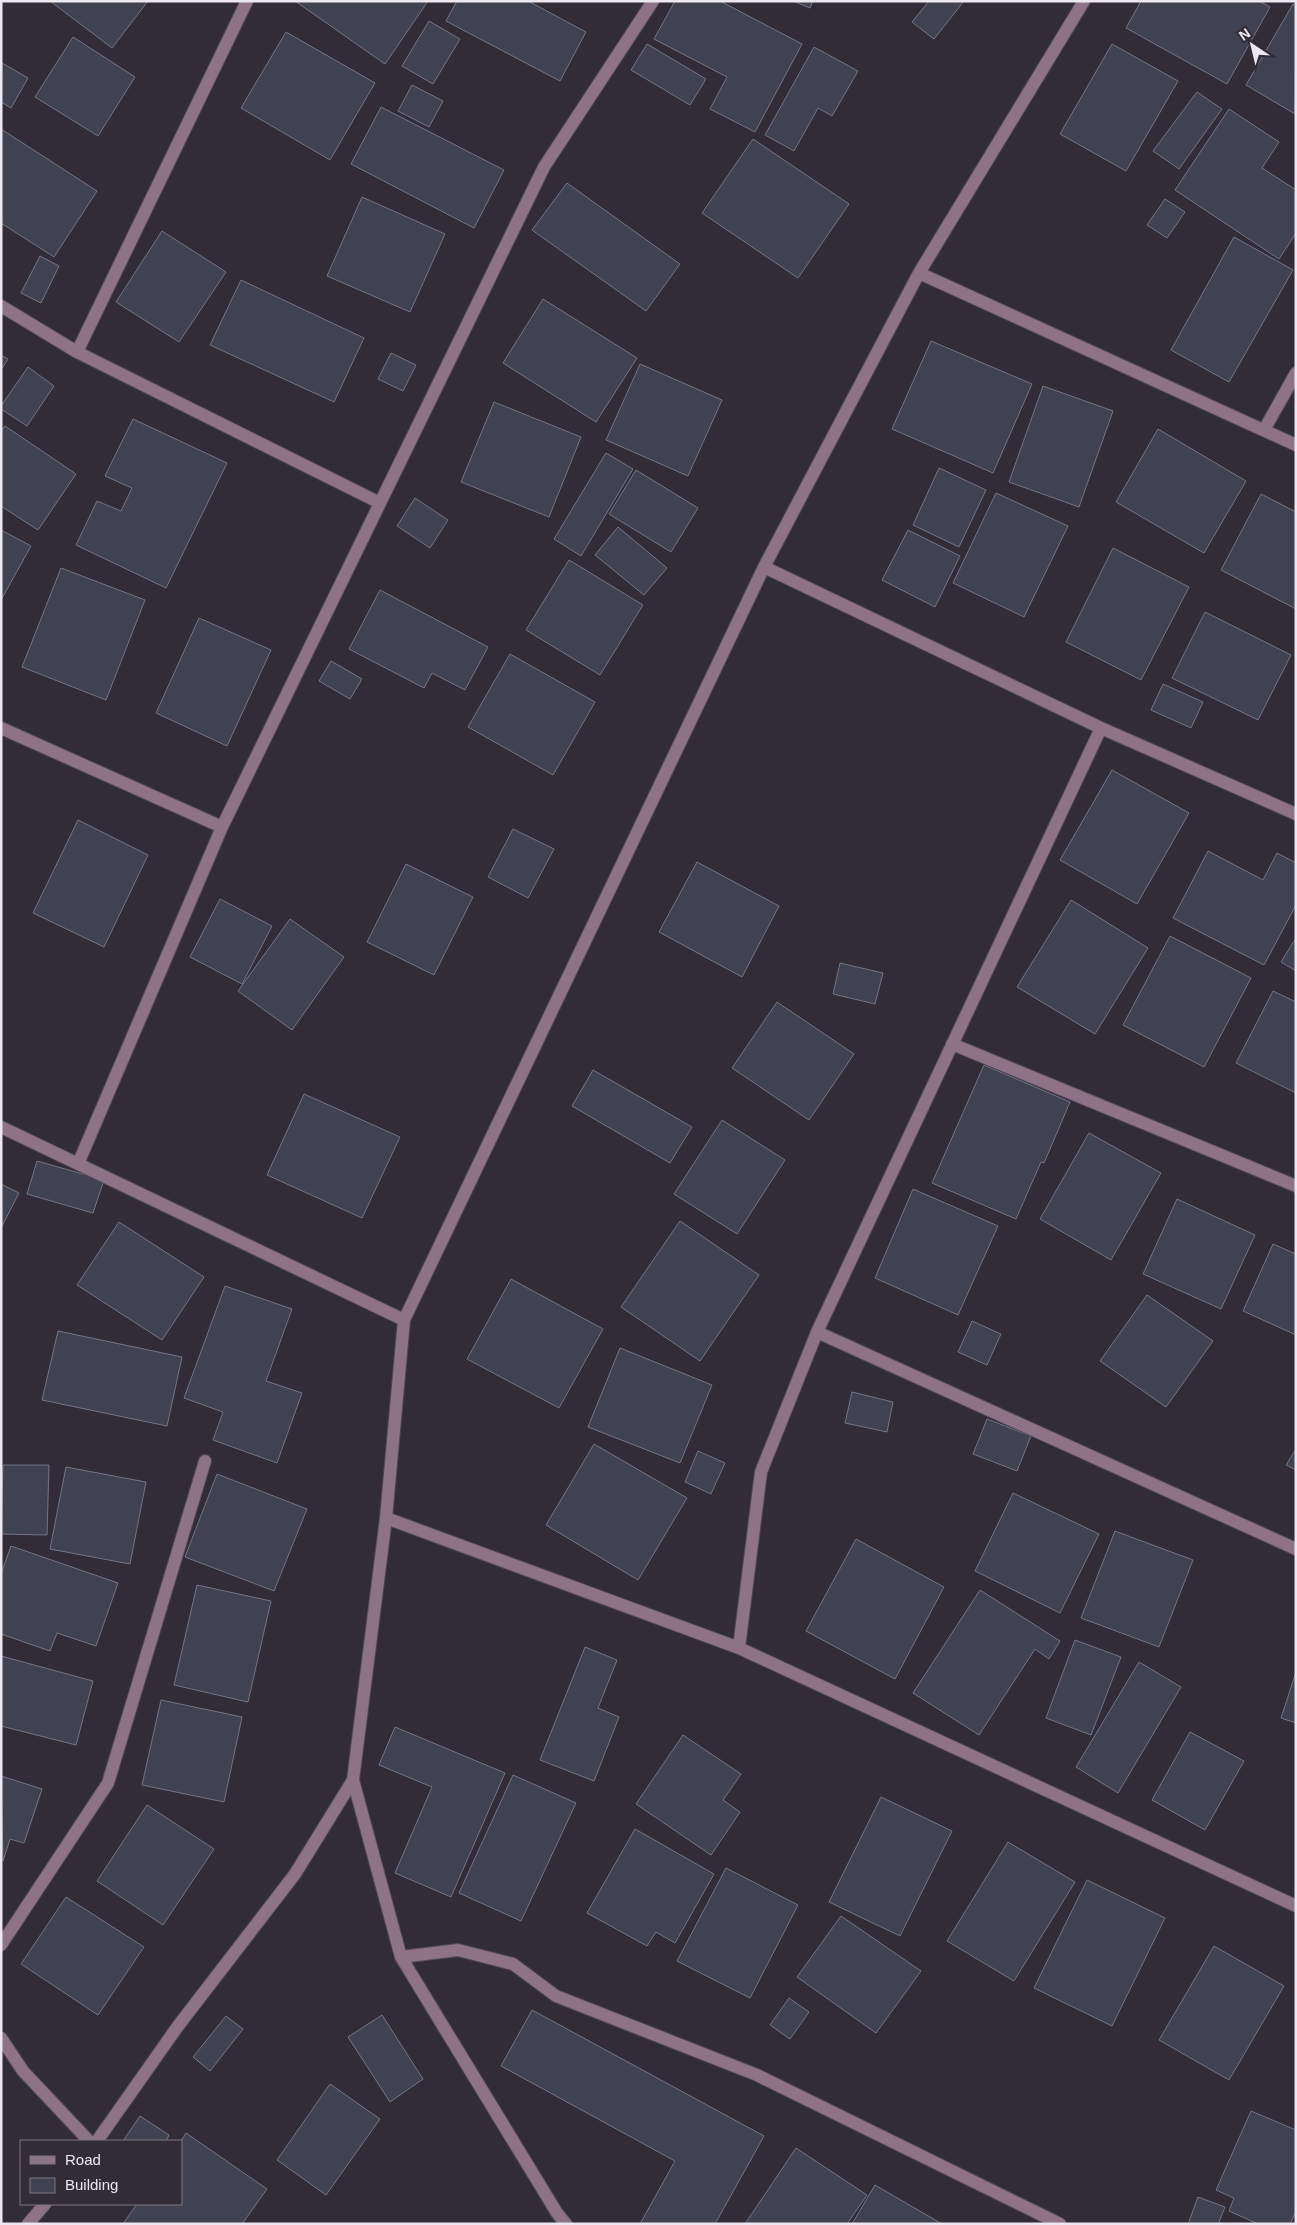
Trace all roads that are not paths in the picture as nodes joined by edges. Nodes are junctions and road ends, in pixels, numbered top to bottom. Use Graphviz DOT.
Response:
graph roads {
  1 [pos="247,1"];
  2 [pos="653,1"];
  3 [pos="1084,1"];
  4 [pos="919,273"];
  5 [pos="1,306"];
  6 [pos="77,352"];
  7 [pos="1296,373"];
  8 [pos="1264,430"];
  9 [pos="1296,445"];
  10 [pos="380,503"];
  11 [pos="764,567"];
  12 [pos="1,728"];
  13 [pos="1101,728"];
  14 [pos="1296,814"];
  15 [pos="222,827"];
  16 [pos="952,1044"];
  17 [pos="1,1127"];
  18 [pos="78,1164"];
  19 [pos="1296,1186"];
  20 [pos="404,1320"];
  21 [pos="817,1332"];
  22 [pos="205,1462"];
  23 [pos="386,1518"];
  24 [pos="1296,1549"];
  25 [pos="739,1648"];
  26 [pos="354,1780"];
  27 [pos="1296,1906"];
  28 [pos="1,1945"];
  29 [pos="401,1957"];
  30 [pos="1,2038"];
  31 [pos="87,2140"];
  32 [pos="99,2140"];
  33 [pos="44,2205"];
  34 [pos="28,2224"];
  35 [pos="566,2224"];
  36 [pos="1060,2224"];
  1 -- 6 [label="street"];
  2 -- 10 [label="street"];
  3 -- 4 [label="street"];
  4 -- 8 [label="street"];
  4 -- 11 [label="street"];
  5 -- 6 [label="street"];
  6 -- 10 [label="street"];
  7 -- 8 [label="street"];
  8 -- 9 [label="street"];
  10 -- 15 [label="street"];
  11 -- 13 [label="street"];
  11 -- 20 [label="street"];
  12 -- 15 [label="street"];
  13 -- 14 [label="street"];
  13 -- 16 [label="street"];
  15 -- 18 [label="street"];
  16 -- 19 [label="street"];
  16 -- 21 [label="street"];
  17 -- 18 [label="street"];
  18 -- 20 [label="street"];
  20 -- 23 [label="street"];
  21 -- 24 [label="street"];
  21 -- 25 [label="street"];
  22 -- 28 [label="street"];
  23 -- 25 [label="street"];
  23 -- 26 [label="street"];
  25 -- 27 [label="street"];
  26 -- 29 [label="street"];
  26 -- 32 [label="street"];
  29 -- 35 [label="street"];
  29 -- 36 [label="street"];
  30 -- 31 [label="street"];
  33 -- 34 [label="street"];
}
